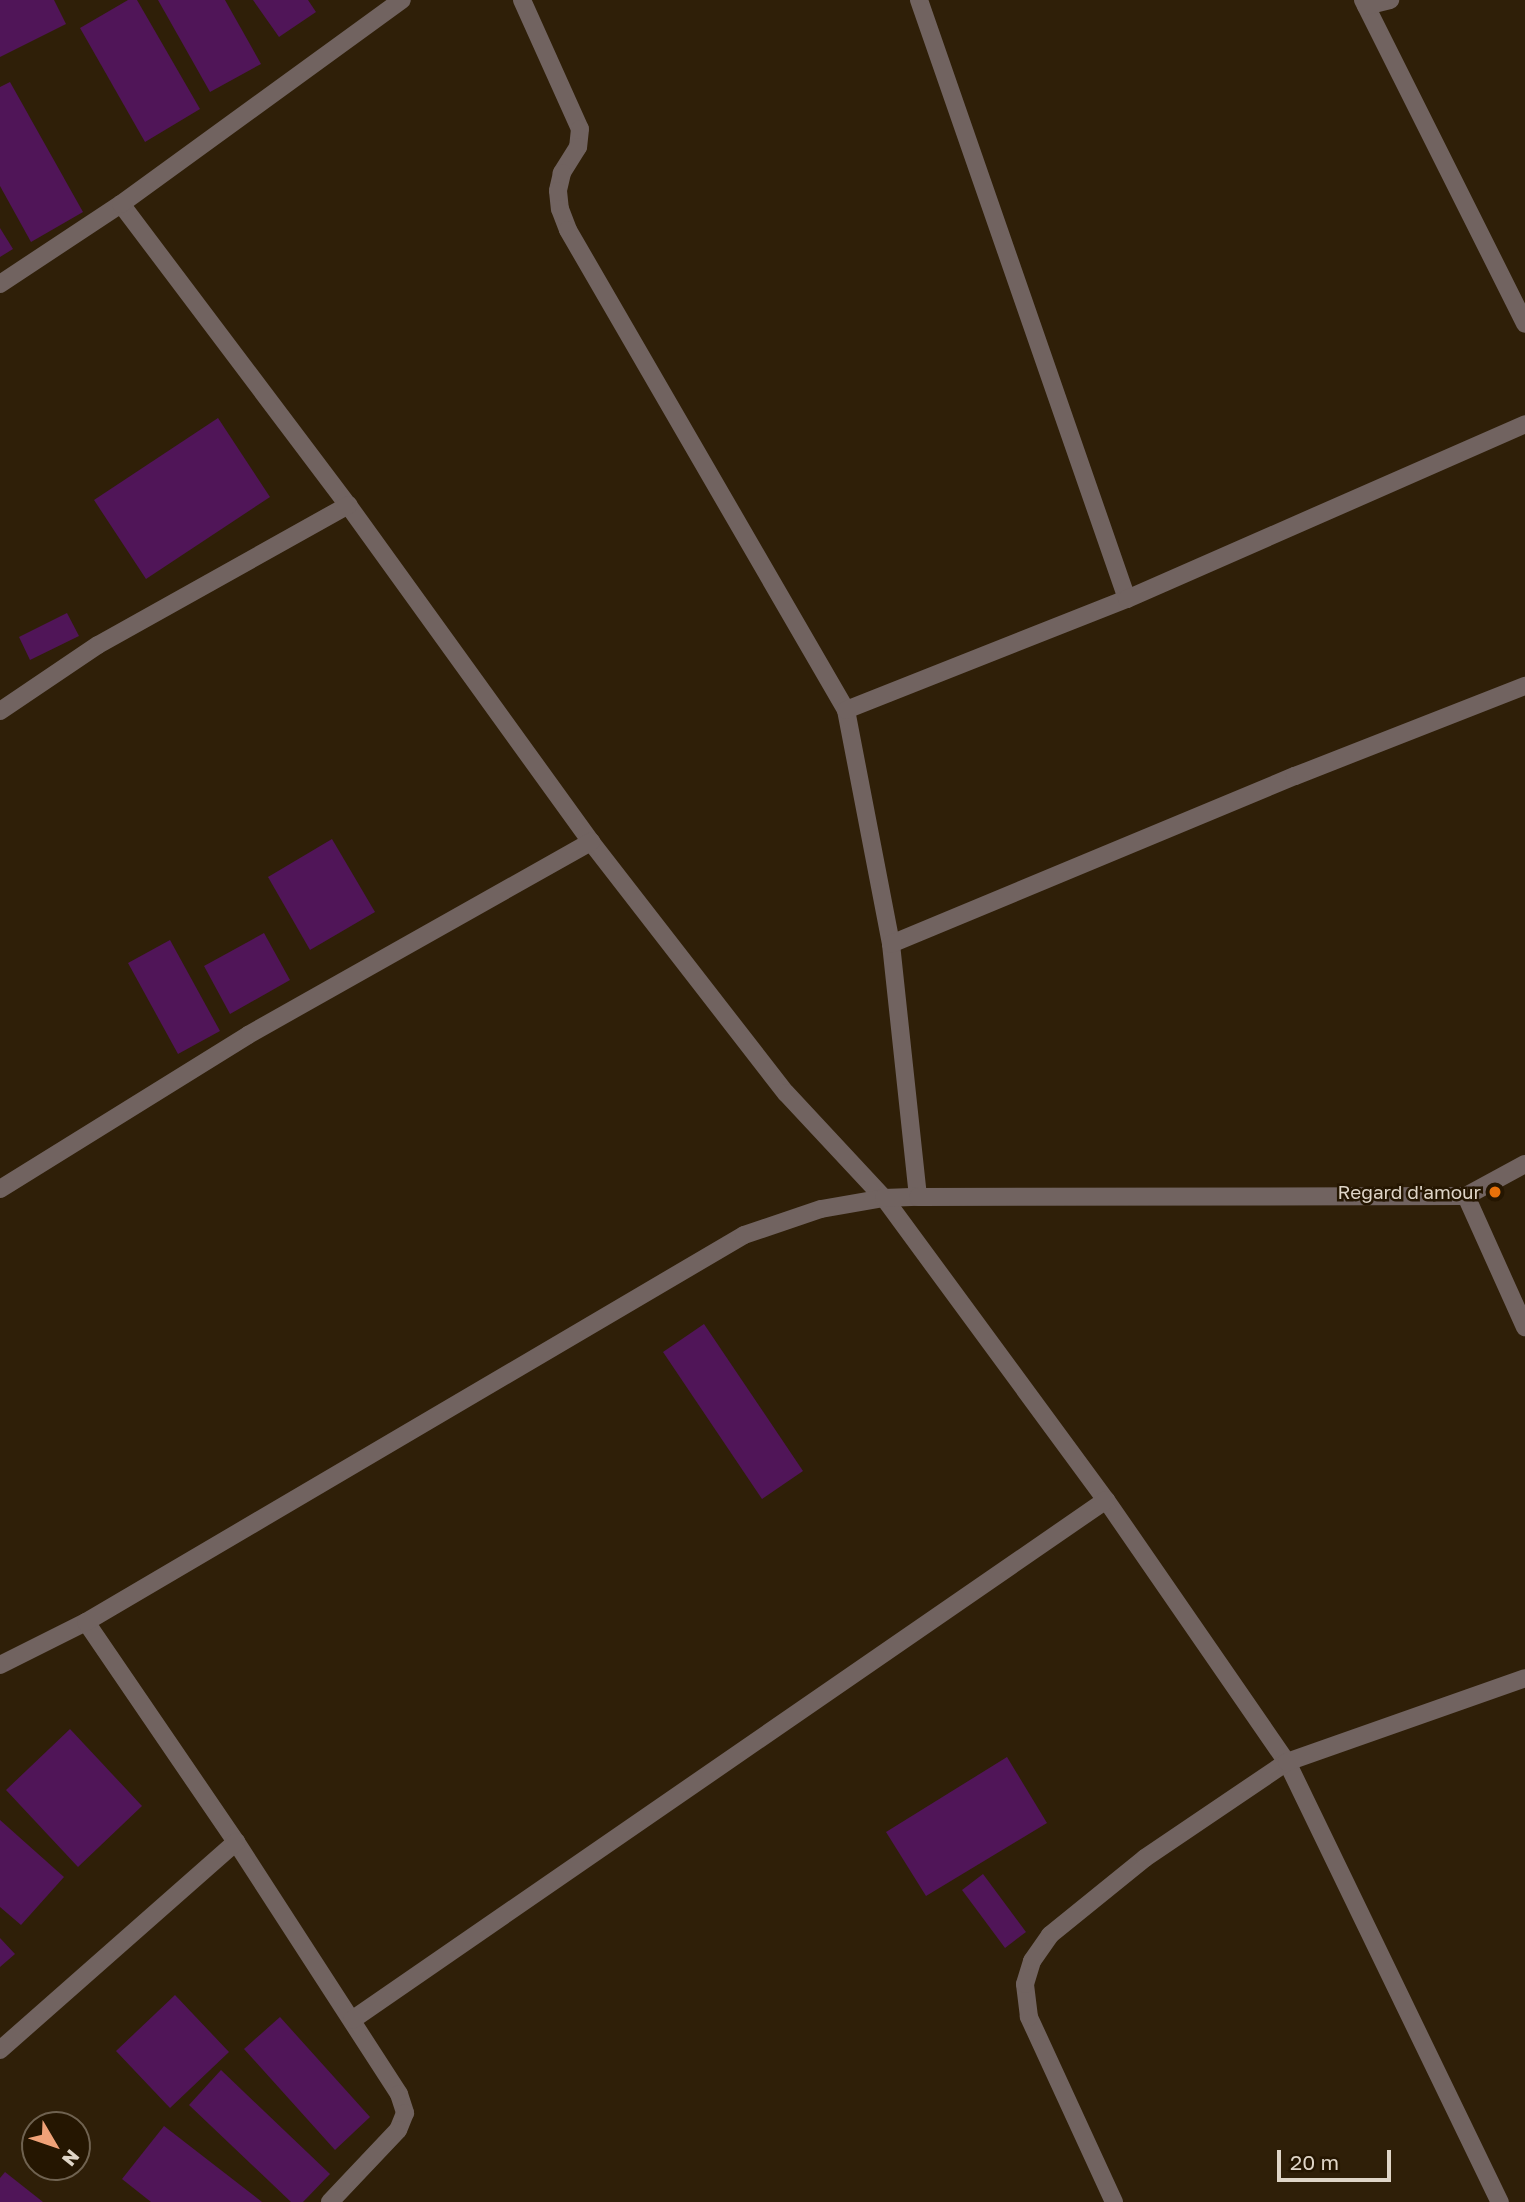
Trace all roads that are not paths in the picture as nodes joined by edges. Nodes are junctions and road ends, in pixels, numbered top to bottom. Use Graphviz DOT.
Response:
graph roads {
  1 [pos="402,0"];
  2 [pos="522,0"];
  3 [pos="919,0"];
  4 [pos="1390,0"];
  5 [pos="1364,3"];
  6 [pos="121,204"];
  7 [pos="0,284"];
  8 [pos="1525,324"];
  9 [pos="1525,424"];
  10 [pos="348,505"];
  11 [pos="1127,599"];
  12 [pos="1525,686"];
  13 [pos="846,710"];
  14 [pos="0,711"];
  15 [pos="591,842"];
  16 [pos="891,944"];
  17 [pos="1525,1164"];
  18 [pos="0,1189"];
  19 [pos="1466,1196"];
  20 [pos="918,1197"];
  21 [pos="884,1198"];
  22 [pos="1525,1327"];
  23 [pos="1106,1500"];
  24 [pos="86,1622"];
  25 [pos="0,1665"];
  26 [pos="1525,1678"];
  27 [pos="1287,1762"];
  28 [pos="236,1842"];
  29 [pos="352,2020"];
  30 [pos="0,2050"];
  31 [pos="330,2202"];
  32 [pos="1114,2202"];
  33 [pos="1500,2202"];
  1 -- 6 [label="street"];
  2 -- 13 [label="street"];
  3 -- 11 [label="street"];
  4 -- 5 [label="street"];
  5 -- 8 [label="street"];
  6 -- 7 [label="street"];
  6 -- 10 [label="street"];
  9 -- 11 [label="street"];
  10 -- 14 [label="street"];
  10 -- 15 [label="street"];
  11 -- 13 [label="street"];
  12 -- 16 [label="street"];
  13 -- 16 [label="street"];
  15 -- 18 [label="street"];
  15 -- 21 [label="street"];
  16 -- 20 [label="street"];
  17 -- 19 [label="street"];
  19 -- 20 [label="street"];
  19 -- 22 [label="street"];
  20 -- 21 [label="street"];
  21 -- 23 [label="street"];
  21 -- 24 [label="street"];
  23 -- 27 [label="street"];
  23 -- 29 [label="street"];
  24 -- 25 [label="street"];
  24 -- 28 [label="street"];
  26 -- 27 [label="street"];
  27 -- 32 [label="street"];
  27 -- 33 [label="street"];
  28 -- 29 [label="street"];
  28 -- 30 [label="street"];
  29 -- 31 [label="street"];
}
